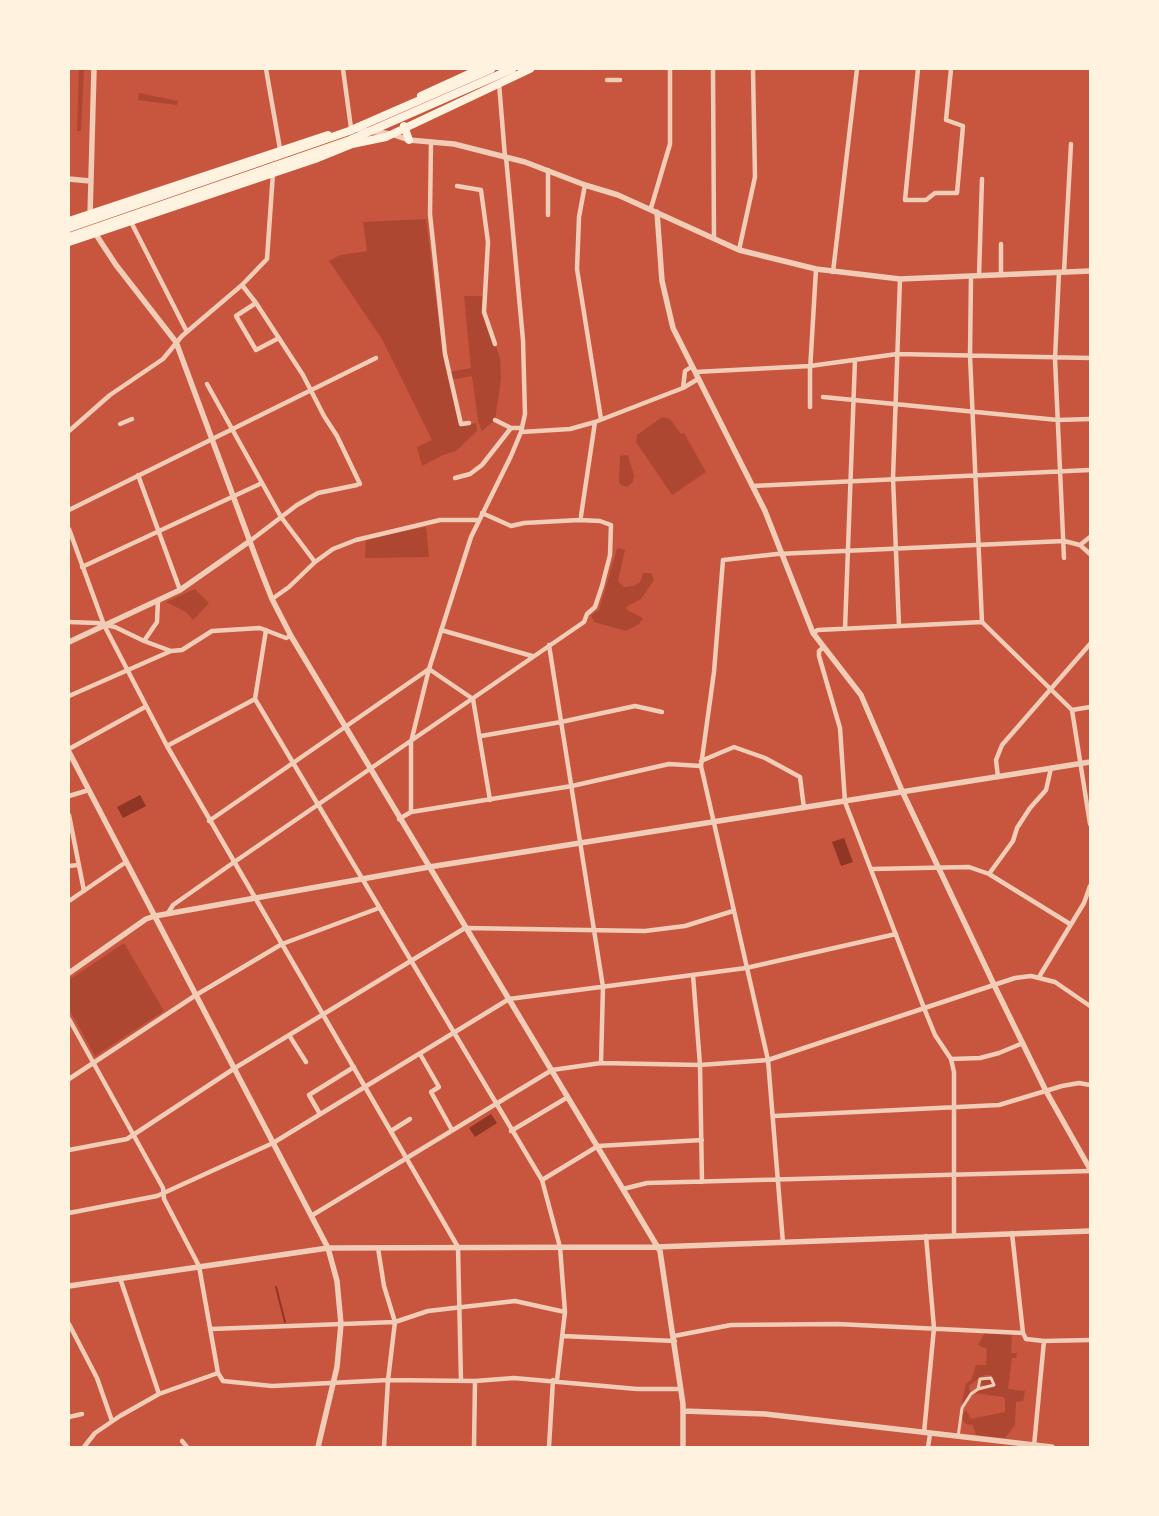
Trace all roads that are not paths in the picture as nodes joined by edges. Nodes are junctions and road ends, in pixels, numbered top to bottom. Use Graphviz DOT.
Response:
graph roads {
  1 [pos="94,69"];
  2 [pos="343,69"];
  3 [pos="480,69"];
  4 [pos="491,69"];
  5 [pos="512,69"];
  6 [pos="530,69"];
  7 [pos="670,69"];
  8 [pos="713,69"];
  9 [pos="753,69"];
  10 [pos="857,69"];
  11 [pos="918,69"];
  12 [pos="951,69"];
  13 [pos="266,70"];
  14 [pos="607,80"];
  15 [pos="620,80"];
  16 [pos="498,83"];
  17 [pos="404,126"];
  18 [pos="351,128"];
  19 [pos="391,134"];
  20 [pos="409,140"];
  21 [pos="431,142"];
  22 [pos="1070,144"];
  23 [pos="280,149"];
  24 [pos="505,157"];
  25 [pos="548,170"];
  26 [pos="273,173"];
  27 [pos="69,179"];
  28 [pos="982,179"];
  29 [pos="90,181"];
  30 [pos="585,185"];
  31 [pos="457,186"];
  32 [pos="650,208"];
  33 [pos="657,212"];
  34 [pos="89,213"];
  35 [pos="548,215"];
  36 [pos="69,221"];
  37 [pos="131,222"];
  38 [pos="69,228"];
  39 [pos="94,234"];
  40 [pos="69,237"];
  41 [pos="714,239"];
  42 [pos="69,242"];
  43 [pos="1001,244"];
  44 [pos="739,250"];
  45 [pos="816,269"];
  46 [pos="1090,271"];
  47 [pos="833,272"];
  48 [pos="1061,272"];
  49 [pos="1002,274"];
  50 [pos="971,276"];
  51 [pos="979,276"];
  52 [pos="900,279"];
  53 [pos="242,285"];
  54 [pos="256,303"];
  55 [pos="187,332"];
  56 [pos="279,338"];
  57 [pos="176,342"];
  58 [pos="495,344"];
  59 [pos="897,354"];
  60 [pos="970,356"];
  61 [pos="376,358"];
  62 [pos="1090,358"];
  63 [pos="1056,359"];
  64 [pos="855,360"];
  65 [pos="810,366"];
  66 [pos="693,369"];
  67 [pos="698,379"];
  68 [pos="207,384"];
  69 [pos="682,388"];
  70 [pos="311,392"];
  71 [pos="823,397"];
  72 [pos="853,400"];
  73 [pos="895,404"];
  74 [pos="810,407"];
  75 [pos="973,411"];
  76 [pos="132,419"];
  77 [pos="1090,419"];
  78 [pos="494,420"];
  79 [pos="601,420"];
  80 [pos="1058,420"];
  81 [pos="596,422"];
  82 [pos="469,423"];
  83 [pos="120,424"];
  84 [pos="511,428"];
  85 [pos="232,429"];
  86 [pos="521,430"];
  87 [pos="69,431"];
  88 [pos="213,439"];
  89 [pos="1090,470"];
  90 [pos="1060,471"];
  91 [pos="138,475"];
  92 [pos="975,475"];
  93 [pos="455,478"];
  94 [pos="893,478"];
  95 [pos="850,480"];
  96 [pos="262,483"];
  97 [pos="752,486"];
  98 [pos="234,496"];
  99 [pos="69,510"];
  100 [pos="482,513"];
  101 [pos="581,516"];
  102 [pos="281,517"];
  103 [pos="478,520"];
  104 [pos="69,529"];
  105 [pos="158,531"];
  106 [pos="1090,537"];
  107 [pos="250,541"];
  108 [pos="1064,541"];
  109 [pos="979,545"];
  110 [pos="1080,545"];
  111 [pos="896,550"];
  112 [pos="848,552"];
  113 [pos="1090,554"];
  114 [pos="782,555"];
  115 [pos="1064,558"];
  116 [pos="315,562"];
  117 [pos="82,567"];
  118 [pos="180,590"];
  119 [pos="272,599"];
  120 [pos="158,600"];
  121 [pos="69,622"];
  122 [pos="982,622"];
  123 [pos="104,625"];
  124 [pos="899,626"];
  125 [pos="845,628"];
  126 [pos="266,630"];
  127 [pos="441,630"];
  128 [pos="812,633"];
  129 [pos="291,636"];
  130 [pos="144,641"];
  131 [pos="69,642"];
  132 [pos="1090,644"];
  133 [pos="549,645"];
  134 [pos="824,647"];
  135 [pos="171,651"];
  136 [pos="532,656"];
  137 [pos="429,669"];
  138 [pos="127,670"];
  139 [pos="1051,690"];
  140 [pos="69,696"];
  141 [pos="255,699"];
  142 [pos="473,699"];
  143 [pos="146,707"];
  144 [pos="1090,707"];
  145 [pos="1072,710"];
  146 [pos="662,712"];
  147 [pos="561,722"];
  148 [pos="344,727"];
  149 [pos="481,736"];
  150 [pos="411,742"];
  151 [pos="167,746"];
  152 [pos="69,750"];
  153 [pos="1090,762"];
  154 [pos="293,763"];
  155 [pos="701,763"];
  156 [pos="1080,764"];
  157 [pos="1050,768"];
  158 [pos="370,770"];
  159 [pos="998,777"];
  160 [pos="572,786"];
  161 [pos="89,790"];
  162 [pos="903,793"];
  163 [pos="69,796"];
  164 [pos="490,800"];
  165 [pos="845,802"];
  166 [pos="318,805"];
  167 [pos="804,808"];
  168 [pos="411,812"];
  169 [pos="69,815"];
  170 [pos="399,819"];
  171 [pos="209,821"];
  172 [pos="714,822"];
  173 [pos="1090,824"];
  174 [pos="581,844"];
  175 [pos="126,862"];
  176 [pos="234,863"];
  177 [pos="78,865"];
  178 [pos="69,866"];
  179 [pos="429,867"];
  180 [pos="939,867"];
  181 [pos="871,869"];
  182 [pos="989,874"];
  183 [pos="362,879"];
  184 [pos="1090,886"];
  185 [pos="84,891"];
  186 [pos="254,898"];
  187 [pos="69,901"];
  188 [pos="379,908"];
  189 [pos="733,911"];
  190 [pos="168,913"];
  191 [pos="155,916"];
  192 [pos="1070,924"];
  193 [pos="465,928"];
  194 [pos="594,931"];
  195 [pos="896,934"];
  196 [pos="282,944"];
  197 [pos="411,961"];
  198 [pos="746,968"];
  199 [pos="69,973"];
  200 [pos="693,975"];
  201 [pos="1039,977"];
  202 [pos="995,986"];
  203 [pos="603,987"];
  204 [pos="196,995"];
  205 [pos="509,999"];
  206 [pos="1090,1006"];
  207 [pos="924,1008"];
  208 [pos="323,1014"];
  209 [pos="69,1019"];
  210 [pos="453,1033"];
  211 [pos="289,1035"];
  212 [pos="1023,1043"];
  213 [pos="420,1054"];
  214 [pos="768,1060"];
  215 [pos="951,1060"];
  216 [pos="306,1062"];
  217 [pos="93,1063"];
  218 [pos="601,1063"];
  219 [pos="700,1065"];
  220 [pos="354,1067"];
  221 [pos="235,1068"];
  222 [pos="552,1070"];
  223 [pos="69,1079"];
  224 [pos="1090,1085"];
  225 [pos="365,1086"];
  226 [pos="1046,1091"];
  227 [pos="568,1097"];
  228 [pos="496,1104"];
  229 [pos="954,1108"];
  230 [pos="320,1114"];
  231 [pos="774,1116"];
  232 [pos="410,1119"];
  233 [pos="452,1130"];
  234 [pos="392,1131"];
  235 [pos="512,1131"];
  236 [pos="132,1136"];
  237 [pos="702,1140"];
  238 [pos="273,1143"];
  239 [pos="598,1146"];
  240 [pos="69,1150"];
  241 [pos="407,1158"];
  242 [pos="1090,1170"];
  243 [pos="954,1175"];
  244 [pos="542,1180"];
  245 [pos="778,1180"];
  246 [pos="702,1182"];
  247 [pos="623,1189"];
  248 [pos="163,1194"];
  249 [pos="69,1213"];
  250 [pos="311,1216"];
  251 [pos="1090,1230"];
  252 [pos="1012,1233"];
  253 [pos="954,1235"];
  254 [pos="926,1236"];
  255 [pos="783,1243"];
  256 [pos="458,1247"];
  257 [pos="560,1247"];
  258 [pos="656,1247"];
  259 [pos="328,1248"];
  260 [pos="378,1248"];
  261 [pos="199,1266"];
  262 [pos="120,1278"];
  263 [pos="69,1286"];
  264 [pos="460,1307"];
  265 [pos="564,1312"];
  266 [pos="395,1322"];
  267 [pos="69,1324"];
  268 [pos="341,1324"];
  269 [pos="934,1328"];
  270 [pos="211,1329"];
  271 [pos="1023,1334"];
  272 [pos="562,1336"];
  273 [pos="674,1338"];
  274 [pos="1090,1340"];
  275 [pos="1044,1341"];
  276 [pos="218,1373"];
  277 [pos="388,1380"];
  278 [pos="555,1380"];
  279 [pos="462,1381"];
  280 [pos="475,1381"];
  281 [pos="333,1384"];
  282 [pos="681,1389"];
  283 [pos="978,1389"];
  284 [pos="159,1394"];
  285 [pos="684,1410"];
  286 [pos="82,1414"];
  287 [pos="69,1417"];
  288 [pos="112,1421"];
  289 [pos="927,1434"];
  290 [pos="958,1437"];
  291 [pos="182,1441"];
  292 [pos="1034,1446"];
  293 [pos="84,1447"];
  294 [pos="187,1447"];
  295 [pos="318,1447"];
  296 [pos="384,1447"];
  297 [pos="474,1447"];
  298 [pos="549,1447"];
  299 [pos="683,1447"];
  300 [pos="928,1447"];
  301 [pos="1052,1447"];
  1 -- 29 [label="street"];
  2 -- 18 [label="street"];
  3 -- 18 [label="highway"];
  4 -- 38 [label="highway"];
  5 -- 40 [label="highway"];
  6 -- 16 [label="highway"];
  7 -- 32 [label="street"];
  8 -- 41 [label="street"];
  9 -- 44 [label="street"];
  10 -- 47 [label="street"];
  11 -- 12 [label="street"];
  13 -- 23 [label="street"];
  14 -- 15 [label="street"];
  16 -- 17 [label="highway"];
  16 -- 24 [label="street"];
  17 -- 19 [label="highway"];
  17 -- 20 [label="highway"];
  18 -- 19 [label="street"];
  18 -- 23 [label="highway"];
  19 -- 20 [label="street"];
  19 -- 26 [label="highway"];
  20 -- 21 [label="street"];
  21 -- 24 [label="street"];
  21 -- 82 [label="street"];
  22 -- 48 [label="street"];
  23 -- 34 [label="highway"];
  24 -- 25 [label="street"];
  24 -- 86 [label="street"];
  25 -- 30 [label="street"];
  25 -- 35 [label="street"];
  26 -- 37 [label="highway"];
  26 -- 53 [label="street"];
  27 -- 29 [label="street"];
  28 -- 51 [label="street"];
  29 -- 34 [label="street"];
  30 -- 32 [label="street"];
  30 -- 79 [label="street"];
  31 -- 58 [label="street"];
  32 -- 33 [label="street"];
  33 -- 41 [label="street"];
  33 -- 66 [label="street"];
  34 -- 36 [label="highway"];
  34 -- 39 [label="street"];
  37 -- 39 [label="highway"];
  37 -- 55 [label="street"];
  39 -- 42 [label="highway"];
  39 -- 57 [label="street"];
  41 -- 44 [label="street"];
  43 -- 49 [label="street"];
  44 -- 45 [label="street"];
  45 -- 47 [label="street"];
  45 -- 65 [label="street"];
  46 -- 48 [label="street"];
  47 -- 52 [label="street"];
  48 -- 49 [label="street"];
  48 -- 63 [label="street"];
  49 -- 51 [label="street"];
  50 -- 51 [label="street"];
  50 -- 52 [label="street"];
  50 -- 60 [label="street"];
  52 -- 59 [label="street"];
  53 -- 54 [label="street"];
  53 -- 55 [label="street"];
  54 -- 56 [label="street"];
  54 -- 56 [label="street"];
  55 -- 57 [label="street"];
  56 -- 70 [label="street"];
  57 -- 87 [label="street"];
  57 -- 88 [label="street"];
  59 -- 60 [label="street"];
  59 -- 64 [label="street"];
  59 -- 73 [label="street"];
  60 -- 63 [label="street"];
  60 -- 75 [label="street"];
  61 -- 70 [label="street"];
  62 -- 63 [label="street"];
  63 -- 80 [label="street"];
  64 -- 65 [label="street"];
  64 -- 72 [label="street"];
  65 -- 66 [label="street"];
  65 -- 74 [label="street"];
  66 -- 67 [label="street"];
  66 -- 69 [label="street"];
  67 -- 69 [label="street"];
  67 -- 97 [label="street"];
  68 -- 85 [label="street"];
  69 -- 79 [label="street"];
  70 -- 85 [label="street"];
  70 -- 102 [label="street"];
  71 -- 72 [label="street"];
  72 -- 73 [label="street"];
  72 -- 95 [label="street"];
  73 -- 75 [label="street"];
  73 -- 94 [label="street"];
  75 -- 80 [label="street"];
  75 -- 92 [label="street"];
  76 -- 83 [label="street"];
  77 -- 80 [label="street"];
  78 -- 84 [label="street"];
  79 -- 81 [label="street"];
  80 -- 90 [label="street"];
  81 -- 86 [label="street"];
  81 -- 101 [label="street"];
  84 -- 86 [label="street"];
  84 -- 93 [label="street"];
  85 -- 88 [label="street"];
  85 -- 96 [label="street"];
  86 -- 100 [label="street"];
  88 -- 91 [label="street"];
  88 -- 98 [label="street"];
  89 -- 90 [label="street"];
  90 -- 92 [label="street"];
  90 -- 108 [label="street"];
  91 -- 99 [label="street"];
  91 -- 105 [label="street"];
  92 -- 94 [label="street"];
  92 -- 109 [label="street"];
  94 -- 95 [label="street"];
  94 -- 111 [label="street"];
  95 -- 97 [label="street"];
  95 -- 112 [label="street"];
  96 -- 98 [label="street"];
  96 -- 102 [label="street"];
  97 -- 114 [label="street"];
  98 -- 105 [label="street"];
  98 -- 107 [label="street"];
  100 -- 103 [label="street"];
  100 -- 133 [label="street"];
  102 -- 107 [label="street"];
  102 -- 116 [label="street"];
  103 -- 116 [label="street"];
  103 -- 127 [label="street"];
  104 -- 117 [label="street"];
  105 -- 117 [label="street"];
  105 -- 118 [label="street"];
  106 -- 110 [label="street"];
  107 -- 118 [label="street"];
  107 -- 119 [label="street"];
  108 -- 109 [label="street"];
  108 -- 110 [label="street"];
  108 -- 115 [label="street"];
  109 -- 111 [label="street"];
  109 -- 122 [label="street"];
  110 -- 113 [label="street"];
  111 -- 112 [label="street"];
  111 -- 124 [label="street"];
  112 -- 114 [label="street"];
  112 -- 125 [label="street"];
  114 -- 128 [label="street"];
  114 -- 155 [label="street"];
  116 -- 119 [label="street"];
  117 -- 123 [label="street"];
  118 -- 120 [label="street"];
  119 -- 129 [label="street"];
  120 -- 123 [label="street"];
  120 -- 130 [label="street"];
  121 -- 123 [label="street"];
  122 -- 124 [label="street"];
  122 -- 139 [label="street"];
  123 -- 130 [label="street"];
  123 -- 131 [label="street"];
  123 -- 138 [label="street"];
  124 -- 125 [label="street"];
  125 -- 128 [label="street"];
  126 -- 129 [label="street"];
  126 -- 135 [label="street"];
  126 -- 141 [label="street"];
  127 -- 136 [label="street"];
  127 -- 137 [label="street"];
  128 -- 134 [label="street"];
  129 -- 148 [label="street"];
  130 -- 135 [label="street"];
  132 -- 139 [label="street"];
  133 -- 136 [label="street"];
  133 -- 147 [label="street"];
  134 -- 162 [label="street"];
  134 -- 165 [label="street"];
  135 -- 138 [label="street"];
  136 -- 142 [label="street"];
  137 -- 142 [label="street"];
  137 -- 148 [label="street"];
  137 -- 150 [label="street"];
  138 -- 140 [label="street"];
  138 -- 143 [label="street"];
  139 -- 145 [label="street"];
  139 -- 159 [label="street"];
  141 -- 151 [label="street"];
  141 -- 154 [label="street"];
  142 -- 149 [label="street"];
  142 -- 150 [label="street"];
  143 -- 151 [label="street"];
  143 -- 152 [label="street"];
  144 -- 145 [label="street"];
  145 -- 156 [label="street"];
  146 -- 147 [label="street"];
  147 -- 149 [label="street"];
  147 -- 160 [label="street"];
  148 -- 154 [label="street"];
  148 -- 158 [label="street"];
  149 -- 164 [label="street"];
  150 -- 158 [label="street"];
  150 -- 168 [label="street"];
  151 -- 171 [label="street"];
  152 -- 161 [label="street"];
  153 -- 156 [label="street"];
  154 -- 166 [label="street"];
  154 -- 171 [label="street"];
  155 -- 160 [label="street"];
  155 -- 167 [label="street"];
  155 -- 172 [label="street"];
  156 -- 157 [label="street"];
  156 -- 173 [label="street"];
  157 -- 159 [label="street"];
  157 -- 182 [label="street"];
  158 -- 166 [label="street"];
  158 -- 170 [label="street"];
  159 -- 162 [label="street"];
  160 -- 164 [label="street"];
  160 -- 174 [label="street"];
  161 -- 163 [label="street"];
  161 -- 175 [label="street"];
  162 -- 165 [label="street"];
  162 -- 180 [label="street"];
  164 -- 168 [label="street"];
  165 -- 167 [label="street"];
  165 -- 181 [label="street"];
  166 -- 176 [label="street"];
  166 -- 183 [label="street"];
  167 -- 172 [label="street"];
  168 -- 170 [label="street"];
  169 -- 177 [label="street"];
  170 -- 179 [label="street"];
  171 -- 176 [label="street"];
  172 -- 174 [label="street"];
  172 -- 189 [label="street"];
  174 -- 179 [label="street"];
  174 -- 194 [label="street"];
  175 -- 185 [label="street"];
  175 -- 191 [label="street"];
  176 -- 186 [label="street"];
  176 -- 190 [label="street"];
  177 -- 178 [label="street"];
  177 -- 185 [label="street"];
  179 -- 183 [label="street"];
  179 -- 193 [label="street"];
  180 -- 181 [label="street"];
  180 -- 182 [label="street"];
  180 -- 202 [label="street"];
  181 -- 195 [label="street"];
  182 -- 192 [label="street"];
  183 -- 186 [label="street"];
  183 -- 188 [label="street"];
  184 -- 192 [label="street"];
  185 -- 187 [label="street"];
  186 -- 190 [label="street"];
  186 -- 196 [label="street"];
  188 -- 196 [label="street"];
  188 -- 197 [label="street"];
  189 -- 194 [label="street"];
  189 -- 198 [label="street"];
  190 -- 191 [label="street"];
  191 -- 199 [label="street"];
  191 -- 204 [label="street"];
  192 -- 201 [label="street"];
  193 -- 194 [label="street"];
  193 -- 197 [label="street"];
  193 -- 205 [label="street"];
  194 -- 203 [label="street"];
  195 -- 198 [label="street"];
  195 -- 207 [label="street"];
  196 -- 204 [label="street"];
  196 -- 208 [label="street"];
  197 -- 208 [label="street"];
  197 -- 210 [label="street"];
  198 -- 200 [label="street"];
  198 -- 214 [label="street"];
  200 -- 203 [label="street"];
  200 -- 219 [label="street"];
  201 -- 202 [label="street"];
  201 -- 206 [label="street"];
  202 -- 207 [label="street"];
  202 -- 212 [label="street"];
  203 -- 205 [label="street"];
  203 -- 218 [label="street"];
  204 -- 217 [label="street"];
  204 -- 221 [label="street"];
  205 -- 210 [label="street"];
  205 -- 222 [label="street"];
  207 -- 214 [label="street"];
  207 -- 215 [label="street"];
  208 -- 211 [label="street"];
  208 -- 220 [label="street"];
  209 -- 217 [label="street"];
  210 -- 213 [label="street"];
  210 -- 228 [label="street"];
  211 -- 216 [label="street"];
  211 -- 221 [label="street"];
  212 -- 215 [label="street"];
  212 -- 226 [label="street"];
  213 -- 225 [label="street"];
  213 -- 233 [label="street"];
  214 -- 219 [label="street"];
  214 -- 231 [label="street"];
  215 -- 229 [label="street"];
  217 -- 223 [label="street"];
  217 -- 236 [label="street"];
  218 -- 219 [label="street"];
  218 -- 222 [label="street"];
  219 -- 237 [label="street"];
  220 -- 225 [label="street"];
  220 -- 230 [label="street"];
  221 -- 236 [label="street"];
  221 -- 238 [label="street"];
  222 -- 227 [label="street"];
  222 -- 228 [label="street"];
  224 -- 226 [label="street"];
  225 -- 230 [label="street"];
  225 -- 234 [label="street"];
  226 -- 229 [label="street"];
  226 -- 242 [label="street"];
  227 -- 235 [label="street"];
  227 -- 239 [label="street"];
  228 -- 233 [label="street"];
  228 -- 235 [label="street"];
  229 -- 231 [label="street"];
  229 -- 243 [label="street"];
  230 -- 238 [label="street"];
  231 -- 245 [label="street"];
  232 -- 234 [label="street"];
  233 -- 241 [label="street"];
  234 -- 241 [label="street"];
  235 -- 244 [label="street"];
  236 -- 240 [label="street"];
  236 -- 248 [label="street"];
  237 -- 239 [label="street"];
  237 -- 246 [label="street"];
  238 -- 248 [label="street"];
  238 -- 250 [label="street"];
  239 -- 244 [label="street"];
  239 -- 247 [label="street"];
  241 -- 250 [label="street"];
  241 -- 256 [label="street"];
  242 -- 243 [label="street"];
  243 -- 245 [label="street"];
  243 -- 253 [label="street"];
  244 -- 257 [label="street"];
  245 -- 246 [label="street"];
  245 -- 255 [label="street"];
  246 -- 247 [label="street"];
  247 -- 258 [label="street"];
  248 -- 249 [label="street"];
  248 -- 261 [label="street"];
  250 -- 259 [label="street"];
  251 -- 252 [label="street"];
  252 -- 253 [label="street"];
  252 -- 271 [label="street"];
  253 -- 254 [label="street"];
  254 -- 255 [label="street"];
  254 -- 269 [label="street"];
  255 -- 258 [label="street"];
  256 -- 257 [label="street"];
  256 -- 260 [label="street"];
  256 -- 264 [label="street"];
  257 -- 258 [label="street"];
  257 -- 265 [label="street"];
  258 -- 273 [label="street"];
  259 -- 260 [label="street"];
  259 -- 261 [label="street"];
  259 -- 268 [label="street"];
  260 -- 266 [label="street"];
  261 -- 262 [label="street"];
  261 -- 270 [label="street"];
  262 -- 263 [label="street"];
  262 -- 284 [label="street"];
  264 -- 265 [label="street"];
  264 -- 266 [label="street"];
  264 -- 279 [label="street"];
  265 -- 272 [label="street"];
  266 -- 268 [label="street"];
  266 -- 277 [label="street"];
  267 -- 288 [label="street"];
  268 -- 270 [label="street"];
  268 -- 281 [label="street"];
  269 -- 271 [label="street"];
  269 -- 273 [label="street"];
  269 -- 289 [label="street"];
  270 -- 276 [label="street"];
  271 -- 275 [label="street"];
  272 -- 273 [label="street"];
  272 -- 278 [label="street"];
  273 -- 282 [label="street"];
  274 -- 275 [label="street"];
  275 -- 292 [label="street"];
  276 -- 281 [label="street"];
  276 -- 284 [label="street"];
  277 -- 279 [label="street"];
  277 -- 281 [label="street"];
  277 -- 296 [label="street"];
  278 -- 280 [label="street"];
  278 -- 282 [label="street"];
  278 -- 298 [label="street"];
  279 -- 280 [label="street"];
  280 -- 297 [label="street"];
  281 -- 295 [label="street"];
  282 -- 285 [label="street"];
  283 -- 283 [label="street"];
  283 -- 290 [label="street"];
  284 -- 288 [label="street"];
  285 -- 289 [label="street"];
  285 -- 299 [label="street"];
  286 -- 287 [label="street"];
  288 -- 293 [label="street"];
  289 -- 290 [label="street"];
  289 -- 300 [label="street"];
  290 -- 292 [label="street"];
  291 -- 294 [label="street"];
  292 -- 301 [label="street"];
}
